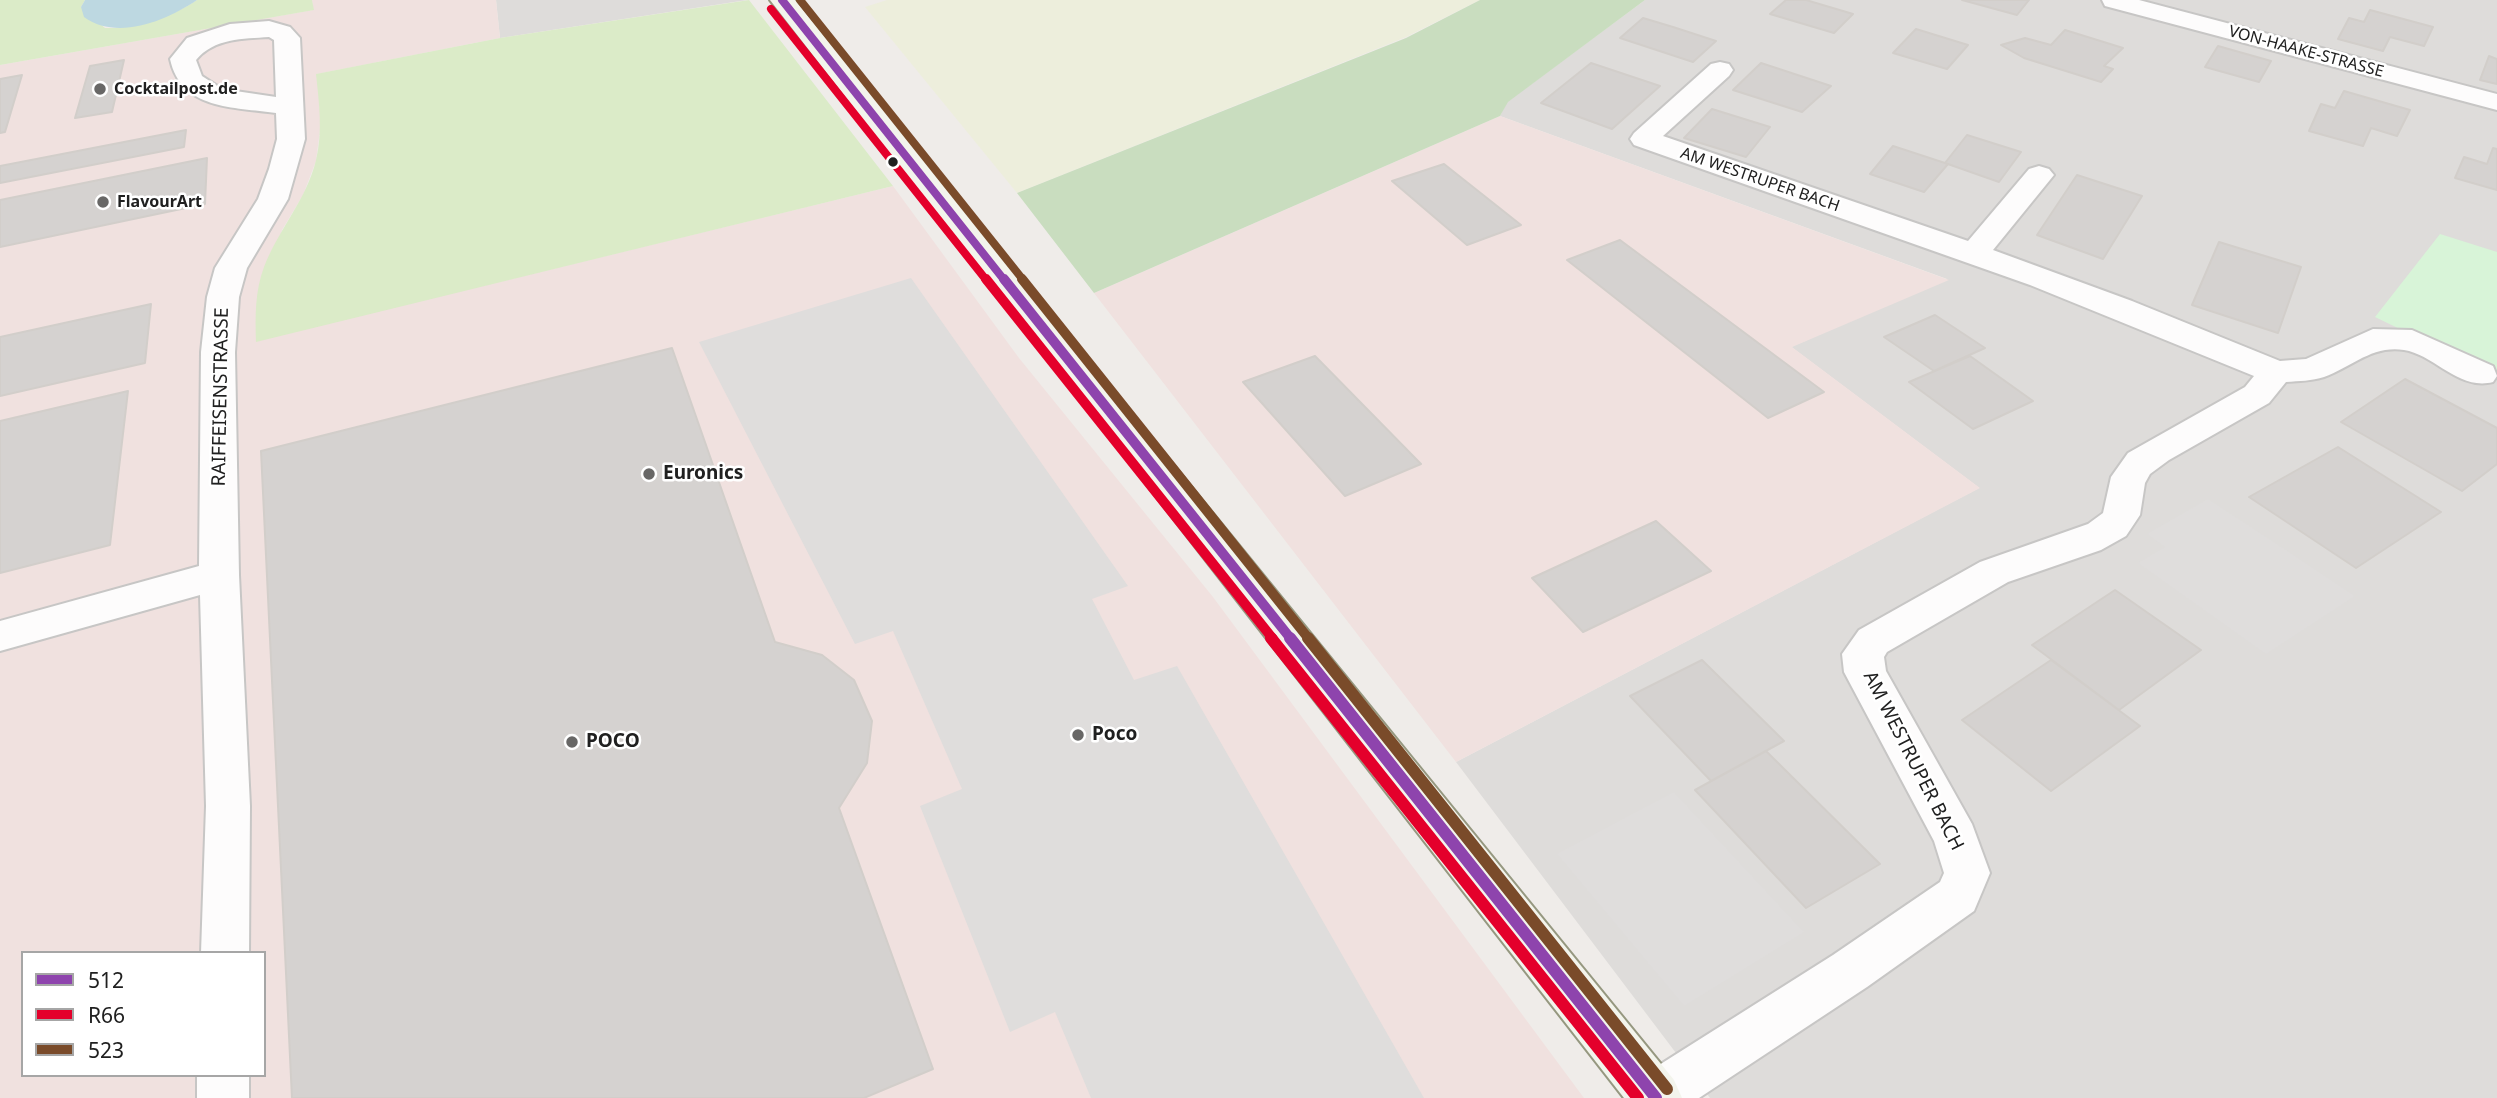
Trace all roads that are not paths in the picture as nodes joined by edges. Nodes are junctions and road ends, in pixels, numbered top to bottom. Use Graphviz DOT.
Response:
graph roads {
  1 [pos="782,0"];
  2 [pos="2114,1"];
  3 [pos="1720,70"];
  4 [pos="2497,102"];
  5 [pos="290,108"];
  6 [pos="2039,175"];
  7 [pos="1973,255"];
  8 [pos="2276,372"];
  9 [pos="2481,374"];
  10 [pos="219,575"];
  11 [pos="0,636"];
  12 [pos="225,951"];
  13 [pos="223,1077"];
  14 [pos="223,1098"];
  15 [pos="1655,1098"];
  1 -- 15 [label="street"];
  2 -- 4 [label="street, VON-HAAKE-STRASSE"];
  3 -- 7 [label="street, AM WESTRUPER BACH"];
  5 -- 10 [label="street, RAIFFEISENSTRASSE"];
  6 -- 7 [label="street"];
  7 -- 8 [label="street, AM WESTRUPER BACH"];
  8 -- 9 [label="street, AM WESTRUPER BACH"];
  8 -- 15 [label="street, AM WESTRUPER BACH"];
  10 -- 11 [label="street"];
  10 -- 12 [label="street, RAIFFEISENSTRASSE"];
  13 -- 14 [label="street"];
}
